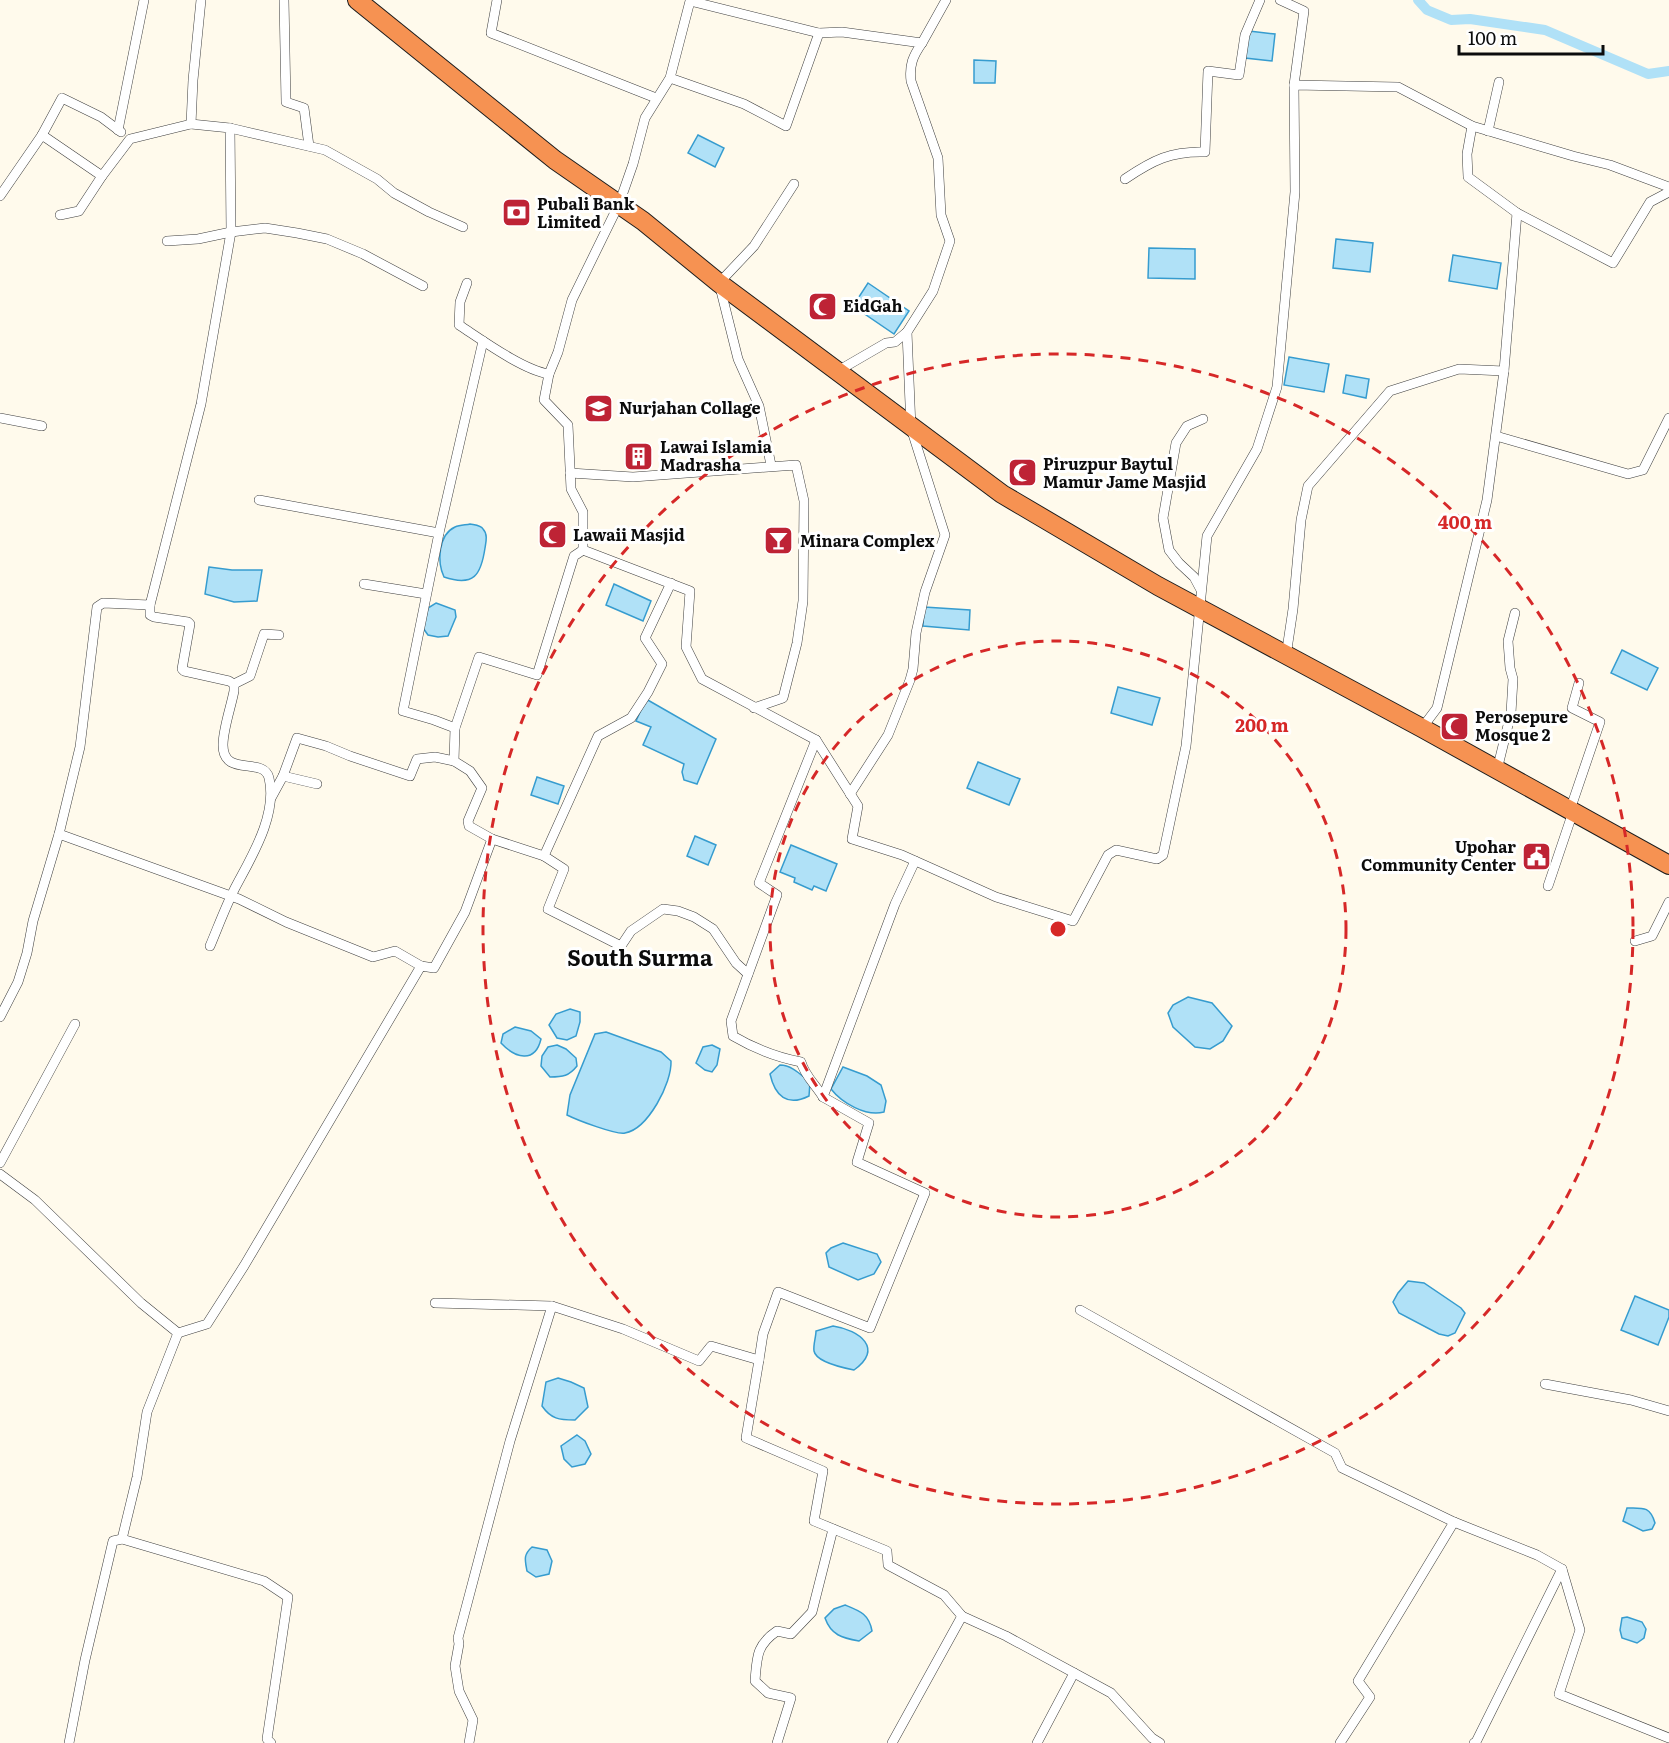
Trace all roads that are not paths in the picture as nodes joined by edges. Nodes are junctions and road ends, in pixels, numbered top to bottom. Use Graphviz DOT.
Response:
graph roads {
  1 [pos="144,0"];
  2 [pos="201,0"];
  3 [pos="284,0"];
  4 [pos="357,0"];
  5 [pos="497,0"];
  6 [pos="946,0"];
  7 [pos="1260,0"];
  8 [pos="1280,0"];
  9 [pos="688,1"];
  10 [pos="819,33"];
  11 [pos="922,43"];
  12 [pos="670,78"];
  13 [pos="1498,82"];
  14 [pos="1294,86"];
  15 [pos="656,98"];
  16 [pos="191,124"];
  17 [pos="1472,126"];
  18 [pos="230,128"];
  19 [pos="118,130"];
  20 [pos="1488,131"];
  21 [pos="42,135"];
  22 [pos="130,139"];
  23 [pos="309,146"];
  24 [pos="102,176"];
  25 [pos="1125,178"];
  26 [pos="794,184"];
  27 [pos="1669,187"];
  28 [pos="1669,192"];
  29 [pos="0,196"];
  30 [pos="620,204"];
  31 [pos="1517,213"];
  32 [pos="60,215"];
  33 [pos="463,227"];
  34 [pos="231,232"];
  35 [pos="167,241"];
  36 [pos="467,283"];
  37 [pos="719,283"];
  38 [pos="423,286"];
  39 [pos="907,332"];
  40 [pos="483,341"];
  41 [pos="1504,370"];
  42 [pos="836,372"];
  43 [pos="549,374"];
  44 [pos="0,418"];
  45 [pos="1669,418"];
  46 [pos="1203,419"];
  47 [pos="42,426"];
  48 [pos="911,428"];
  49 [pos="1496,436"];
  50 [pos="771,465"];
  51 [pos="570,473"];
  52 [pos="259,500"];
  53 [pos="439,533"];
  54 [pos="583,550"];
  55 [pos="671,583"];
  56 [pos="364,584"];
  57 [pos="1201,590"];
  58 [pos="426,594"];
  59 [pos="150,605"];
  60 [pos="1199,609"];
  61 [pos="1515,613"];
  62 [pos="279,635"];
  63 [pos="1286,656"];
  64 [pos="1579,683"];
  65 [pos="234,684"];
  66 [pos="754,708"];
  67 [pos="455,728"];
  68 [pos="1422,728"];
  69 [pos="816,740"];
  70 [pos="454,761"];
  71 [pos="1497,770"];
  72 [pos="283,776"];
  73 [pos="317,784"];
  74 [pos="850,794"];
  75 [pos="271,798"];
  76 [pos="1571,811"];
  77 [pos="59,834"];
  78 [pos="492,839"];
  79 [pos="544,856"];
  80 [pos="915,861"];
  81 [pos="1669,865"];
  82 [pos="1548,886"];
  83 [pos="232,896"];
  84 [pos="1669,902"];
  85 [pos="1635,941"];
  86 [pos="210,945"];
  87 [pos="421,966"];
  88 [pos="748,974"];
  89 [pos="0,1017"];
  90 [pos="75,1024"];
  91 [pos="823,1097"];
  92 [pos="0,1163"];
  93 [pos="0,1174"];
  94 [pos="435,1303"];
  95 [pos="552,1306"];
  96 [pos="1080,1310"];
  97 [pos="178,1333"];
  98 [pos="759,1360"];
  99 [pos="1545,1384"];
  100 [pos="1669,1411"];
  101 [pos="1454,1522"];
  102 [pos="833,1529"];
  103 [pos="122,1539"];
  104 [pos="1562,1569"];
  105 [pos="962,1616"];
  106 [pos="1074,1673"];
  107 [pos="1669,1738"];
  108 [pos="69,1743"];
  109 [pos="271,1743"];
  110 [pos="469,1743"];
  111 [pos="777,1743"];
  112 [pos="892,1743"];
  113 [pos="1037,1743"];
  114 [pos="1160,1743"];
  115 [pos="1341,1743"];
  116 [pos="1474,1743"];
  1 -- 19 [label="street"];
  2 -- 16 [label="street"];
  3 -- 23 [label="street"];
  4 -- 30 [label="highway"];
  5 -- 15 [label="street"];
  6 -- 11 [label="street"];
  7 -- 25 [label="street"];
  8 -- 14 [label="street"];
  9 -- 10 [label="street"];
  9 -- 12 [label="street"];
  10 -- 11 [label="street"];
  10 -- 12 [label="street"];
  11 -- 39 [label="street"];
  12 -- 15 [label="street"];
  13 -- 20 [label="street"];
  14 -- 17 [label="street"];
  14 -- 57 [label="street"];
  15 -- 30 [label="street"];
  16 -- 18 [label="street"];
  16 -- 22 [label="street"];
  17 -- 20 [label="street"];
  17 -- 31 [label="street"];
  18 -- 23 [label="street"];
  18 -- 34 [label="street"];
  19 -- 21 [label="street"];
  19 -- 22 [label="street"];
  20 -- 27 [label="street"];
  21 -- 24 [label="street"];
  21 -- 29 [label="street"];
  22 -- 24 [label="street"];
  23 -- 33 [label="street"];
  24 -- 32 [label="street"];
  26 -- 37 [label="street"];
  28 -- 31 [label="street"];
  30 -- 37 [label="highway"];
  30 -- 43 [label="street"];
  31 -- 41 [label="street"];
  34 -- 35 [label="street"];
  34 -- 38 [label="street"];
  34 -- 59 [label="street"];
  36 -- 40 [label="street"];
  37 -- 42 [label="highway"];
  37 -- 50 [label="street"];
  39 -- 42 [label="street"];
  39 -- 48 [label="street"];
  40 -- 43 [label="street"];
  40 -- 53 [label="street"];
  41 -- 49 [label="street"];
  41 -- 63 [label="street"];
  42 -- 48 [label="highway"];
  43 -- 51 [label="street"];
  44 -- 47 [label="street"];
  45 -- 49 [label="street"];
  46 -- 57 [label="street"];
  48 -- 60 [label="highway"];
  48 -- 74 [label="street"];
  49 -- 68 [label="street"];
  50 -- 51 [label="street"];
  50 -- 66 [label="street"];
  51 -- 54 [label="street"];
  52 -- 53 [label="street"];
  53 -- 58 [label="street"];
  54 -- 55 [label="street"];
  54 -- 67 [label="street"];
  55 -- 66 [label="street"];
  55 -- 79 [label="street"];
  56 -- 58 [label="street"];
  57 -- 60 [label="street"];
  58 -- 67 [label="street"];
  59 -- 65 [label="street"];
  59 -- 77 [label="street"];
  60 -- 63 [label="highway"];
  60 -- 80 [label="street"];
  61 -- 71 [label="street"];
  62 -- 65 [label="street"];
  63 -- 68 [label="highway"];
  64 -- 76 [label="street"];
  65 -- 75 [label="street"];
  66 -- 69 [label="street"];
  67 -- 70 [label="street"];
  68 -- 71 [label="highway"];
  69 -- 74 [label="street"];
  69 -- 88 [label="street"];
  70 -- 72 [label="street"];
  70 -- 78 [label="street"];
  71 -- 76 [label="highway"];
  72 -- 73 [label="street"];
  72 -- 75 [label="street"];
  74 -- 80 [label="street"];
  75 -- 83 [label="street"];
  76 -- 81 [label="highway"];
  76 -- 82 [label="street"];
  77 -- 83 [label="street"];
  77 -- 89 [label="street"];
  78 -- 79 [label="street"];
  78 -- 87 [label="street"];
  79 -- 88 [label="street"];
  80 -- 91 [label="street"];
  83 -- 86 [label="street"];
  83 -- 87 [label="street"];
  84 -- 85 [label="street"];
  87 -- 97 [label="street"];
  88 -- 91 [label="street"];
  90 -- 92 [label="street"];
  91 -- 98 [label="street"];
  93 -- 97 [label="street"];
  94 -- 95 [label="street"];
  95 -- 98 [label="street"];
  95 -- 110 [label="street"];
  96 -- 101 [label="street"];
  97 -- 103 [label="street"];
  98 -- 102 [label="street"];
  99 -- 100 [label="street"];
  101 -- 104 [label="street"];
  101 -- 115 [label="street"];
  102 -- 105 [label="street"];
  102 -- 111 [label="street"];
  103 -- 108 [label="street"];
  103 -- 109 [label="street"];
  104 -- 107 [label="street"];
  104 -- 116 [label="street"];
  105 -- 106 [label="street"];
  105 -- 112 [label="street"];
  106 -- 113 [label="street"];
  106 -- 114 [label="street"];
}
